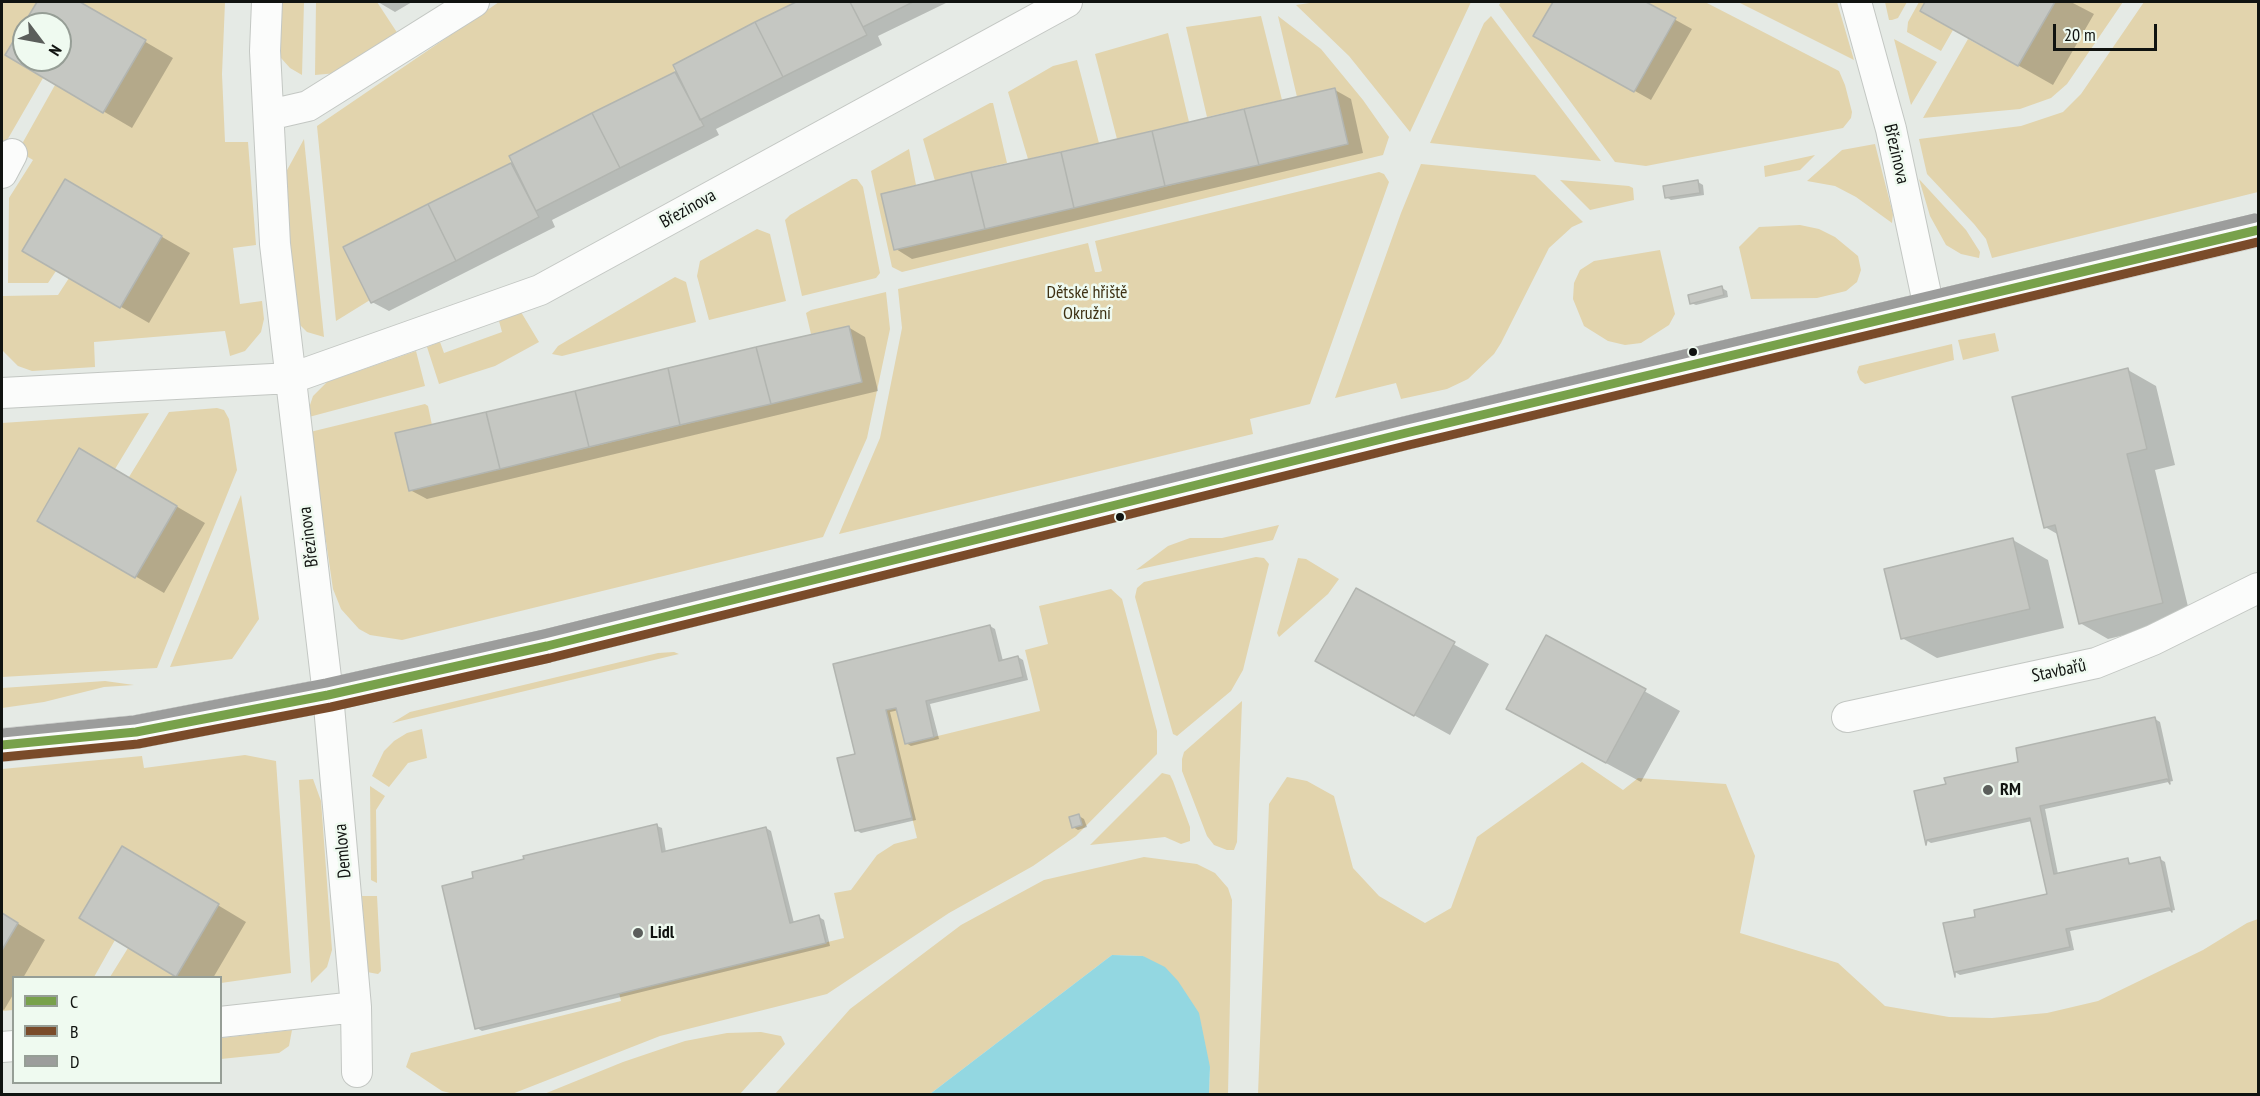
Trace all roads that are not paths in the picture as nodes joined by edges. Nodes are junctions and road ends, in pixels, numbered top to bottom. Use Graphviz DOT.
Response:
graph roads {
  1 [pos="267,2"];
  2 [pos="474,2"];
  3 [pos="1067,2"];
  4 [pos="1856,2"];
  5 [pos="268,115"];
  6 [pos="2259,230"];
  7 [pos="1929,308"];
  8 [pos="292,378"];
  9 [pos="2,393"];
  10 [pos="2259,588"];
  11 [pos="328,695"];
  12 [pos="1847,717"];
  13 [pos="2,745"];
  14 [pos="356,1007"];
  15 [pos="222,1022"];
  16 [pos="357,1072"];
  1 -- 5 [label="street, Březinova"];
  2 -- 5 [label="street"];
  3 -- 8 [label="street, Březinova"];
  4 -- 7 [label="street, Březinova"];
  5 -- 8 [label="street, Březinova"];
  6 -- 7 [label="street"];
  7 -- 11 [label="street"];
  8 -- 9 [label="street, Březinova"];
  8 -- 11 [label="street, Březinova"];
  10 -- 12 [label="street, Stavbařů"];
  11 -- 13 [label="street"];
  11 -- 14 [label="street, Demlova"];
  14 -- 15 [label="street"];
  14 -- 16 [label="street, Demlova"];
}
